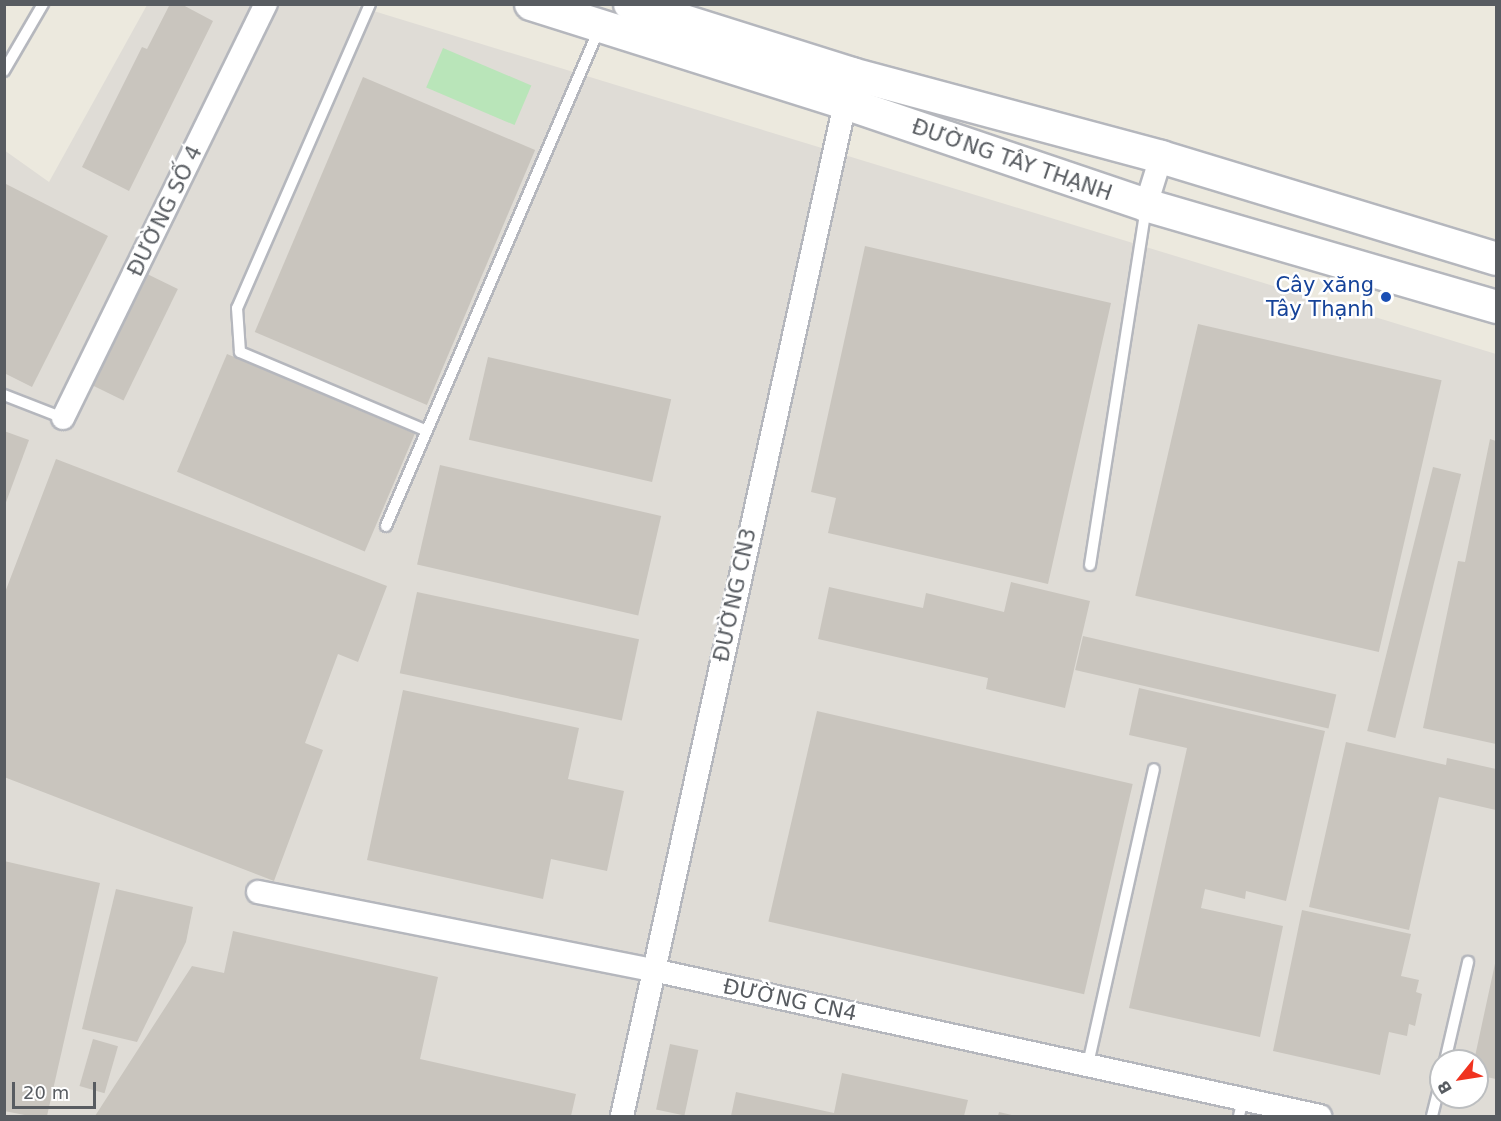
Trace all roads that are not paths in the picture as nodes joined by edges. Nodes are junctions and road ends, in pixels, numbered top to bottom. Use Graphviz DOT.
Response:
graph roads {
  1 [pos="43,4"];
  2 [pos="266,4"];
  3 [pos="370,4"];
  4 [pos="531,4"];
  5 [pos="630,4"];
  6 [pos="600,27"];
  7 [pos="4,71"];
  8 [pos="849,88"];
  9 [pos="1161,157"];
  10 [pos="1146,206"];
  11 [pos="1497,259"];
  12 [pos="1497,307"];
  13 [pos="4,395"];
  14 [pos="63,418"];
  15 [pos="425,430"];
  16 [pos="386,526"];
  17 [pos="1090,565"];
  18 [pos="1154,770"];
  19 [pos="258,892"];
  20 [pos="1468,962"];
  21 [pos="653,970"];
  22 [pos="1448,1049"];
  23 [pos="1088,1065"];
  24 [pos="1241,1107"];
  25 [pos="622,1116"];
  26 [pos="1316,1116"];
  1 -- 7 [label="lane"];
  2 -- 14 [label="street, ĐƯỜNG SỐ 4"];
  3 -- 15 [label="lane"];
  4 -- 6 [label="street, ĐƯỜNG TÂY THẠNH"];
  5 -- 8 [label="street, ĐƯỜNG TÂY THẠNH"];
  6 -- 8 [label="street, ĐƯỜNG TÂY THẠNH"];
  6 -- 15 [label="lane"];
  8 -- 9 [label="street, ĐƯỜNG TÂY THẠNH"];
  8 -- 10 [label="street, ĐƯỜNG TÂY THẠNH"];
  8 -- 21 [label="street, ĐƯỜNG CN3"];
  9 -- 10 [label="street"];
  9 -- 11 [label="street, ĐƯỜNG TÂY THẠNH"];
  10 -- 12 [label="street, ĐƯỜNG TÂY THẠNH"];
  10 -- 17 [label="lane"];
  13 -- 14 [label="lane"];
  15 -- 16 [label="lane"];
  18 -- 23 [label="lane"];
  19 -- 21 [label="street, ĐƯỜNG CN4"];
  20 -- 22 [label="lane"];
  21 -- 23 [label="street, ĐƯỜNG CN4"];
  21 -- 25 [label="street, ĐƯỜNG CN3"];
  23 -- 24 [label="street, ĐƯỜNG CN4"];
  24 -- 26 [label="street, ĐƯỜNG CN4"];
}
